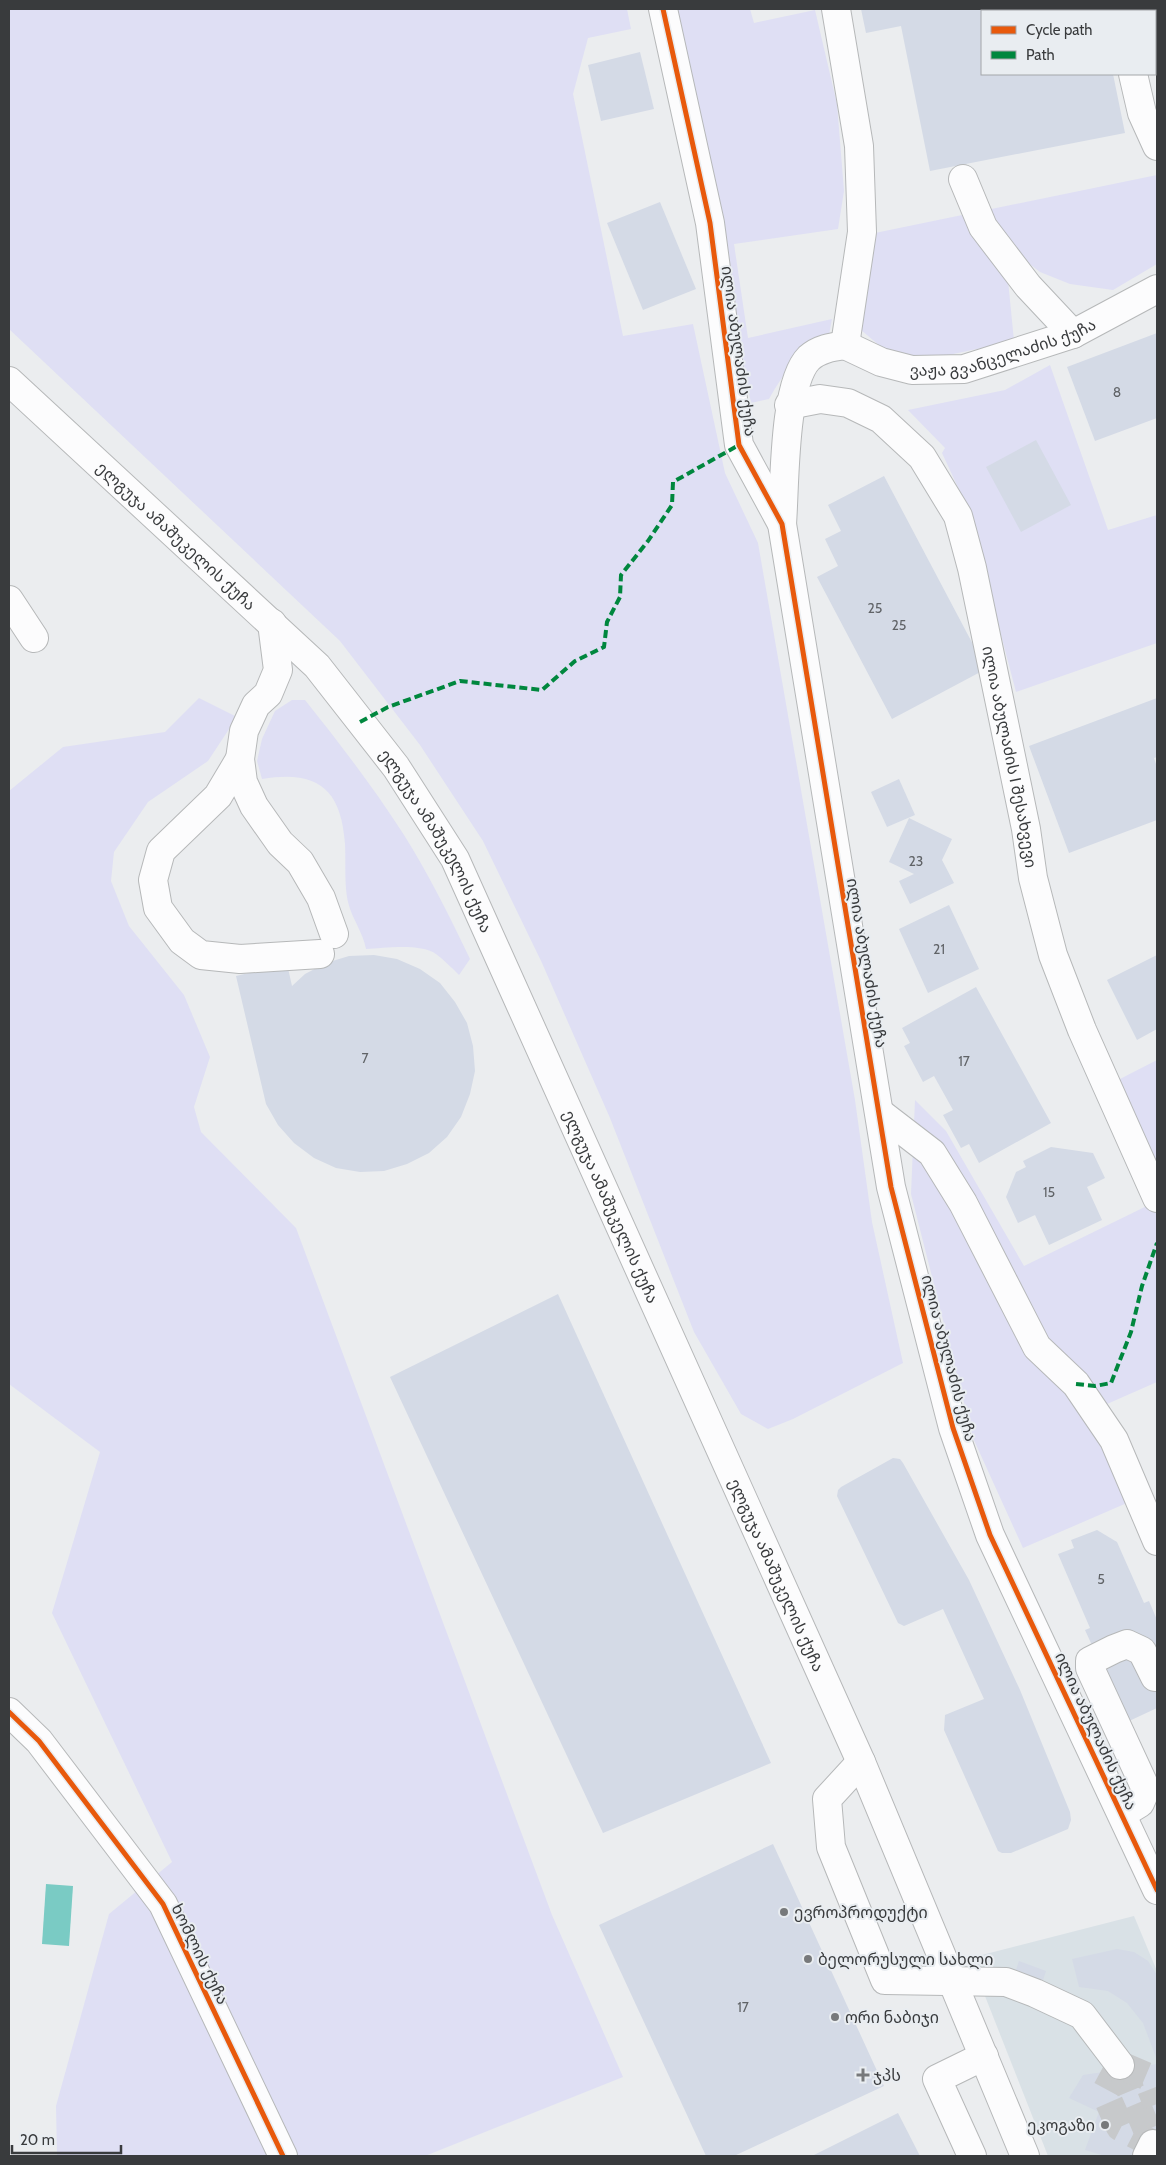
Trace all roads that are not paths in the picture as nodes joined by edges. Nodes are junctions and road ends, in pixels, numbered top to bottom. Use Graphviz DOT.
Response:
graph roads {
  1 [pos="663,9"];
  2 [pos="836,9"];
  3 [pos="1133,75"];
  4 [pos="1157,146"];
  5 [pos="963,178"];
  6 [pos="1157,289"];
  7 [pos="1073,334"];
  8 [pos="845,345"];
  9 [pos="9,381"];
  10 [pos="789,405"];
  11 [pos="782,524"];
  12 [pos="9,600"];
  13 [pos="272,623"];
  14 [pos="34,638"];
  15 [pos="240,759"];
  16 [pos="880,1113"];
  17 [pos="1157,1198"];
  18 [pos="1157,1541"];
  19 [pos="1155,1677"];
  20 [pos="9,1712"];
  21 [pos="861,1762"];
  22 [pos="1122,1814"];
  23 [pos="1157,1890"];
  24 [pos="952,1980"];
  25 [pos="984,2056"];
  26 [pos="1120,2065"];
  27 [pos="283,2156"];
  28 [pos="972,2156"];
  29 [pos="1025,2156"];
  1 -- 11 [label="street, ილია აბულაძის ქუჩა"];
  2 -- 8 [label="street"];
  3 -- 4 [label="street"];
  5 -- 7 [label="street"];
  6 -- 7 [label="street, ვაჟა გვანცელაძის ქუჩა"];
  7 -- 8 [label="street, ვაჟა გვანცელაძის ქუჩა"];
  8 -- 10 [label="street"];
  9 -- 13 [label="street, ელგუჯა ამაშუკელის ქუჩა"];
  10 -- 11 [label="street"];
  10 -- 17 [label="street, ილია აბულაძის I შესახვევი"];
  11 -- 16 [label="street, ილია აბულაძის ქუჩა"];
  12 -- 14 [label="street"];
  13 -- 15 [label="street"];
  13 -- 21 [label="street, ელგუჯა ამაშუკელის ქუჩა"];
  15 -- 15 [label="street"];
  16 -- 18 [label="street"];
  16 -- 22 [label="street, ილია აბულაძის ქუჩა"];
  19 -- 22 [label="street"];
  20 -- 27 [label="street, ხომლის ქუჩა"];
  21 -- 24 [label="street, ელგუჯა ამაშუკელის ქუჩა"];
  21 -- 24 [label="street"];
  22 -- 23 [label="street, ილია აბულაძის ქუჩა"];
  24 -- 25 [label="street, ელგუჯა ამაშუკელის ქუჩა"];
  24 -- 26 [label="street"];
  25 -- 28 [label="street"];
  25 -- 29 [label="street, ელგუჯა ამაშუკელის ქუჩა"];
}
